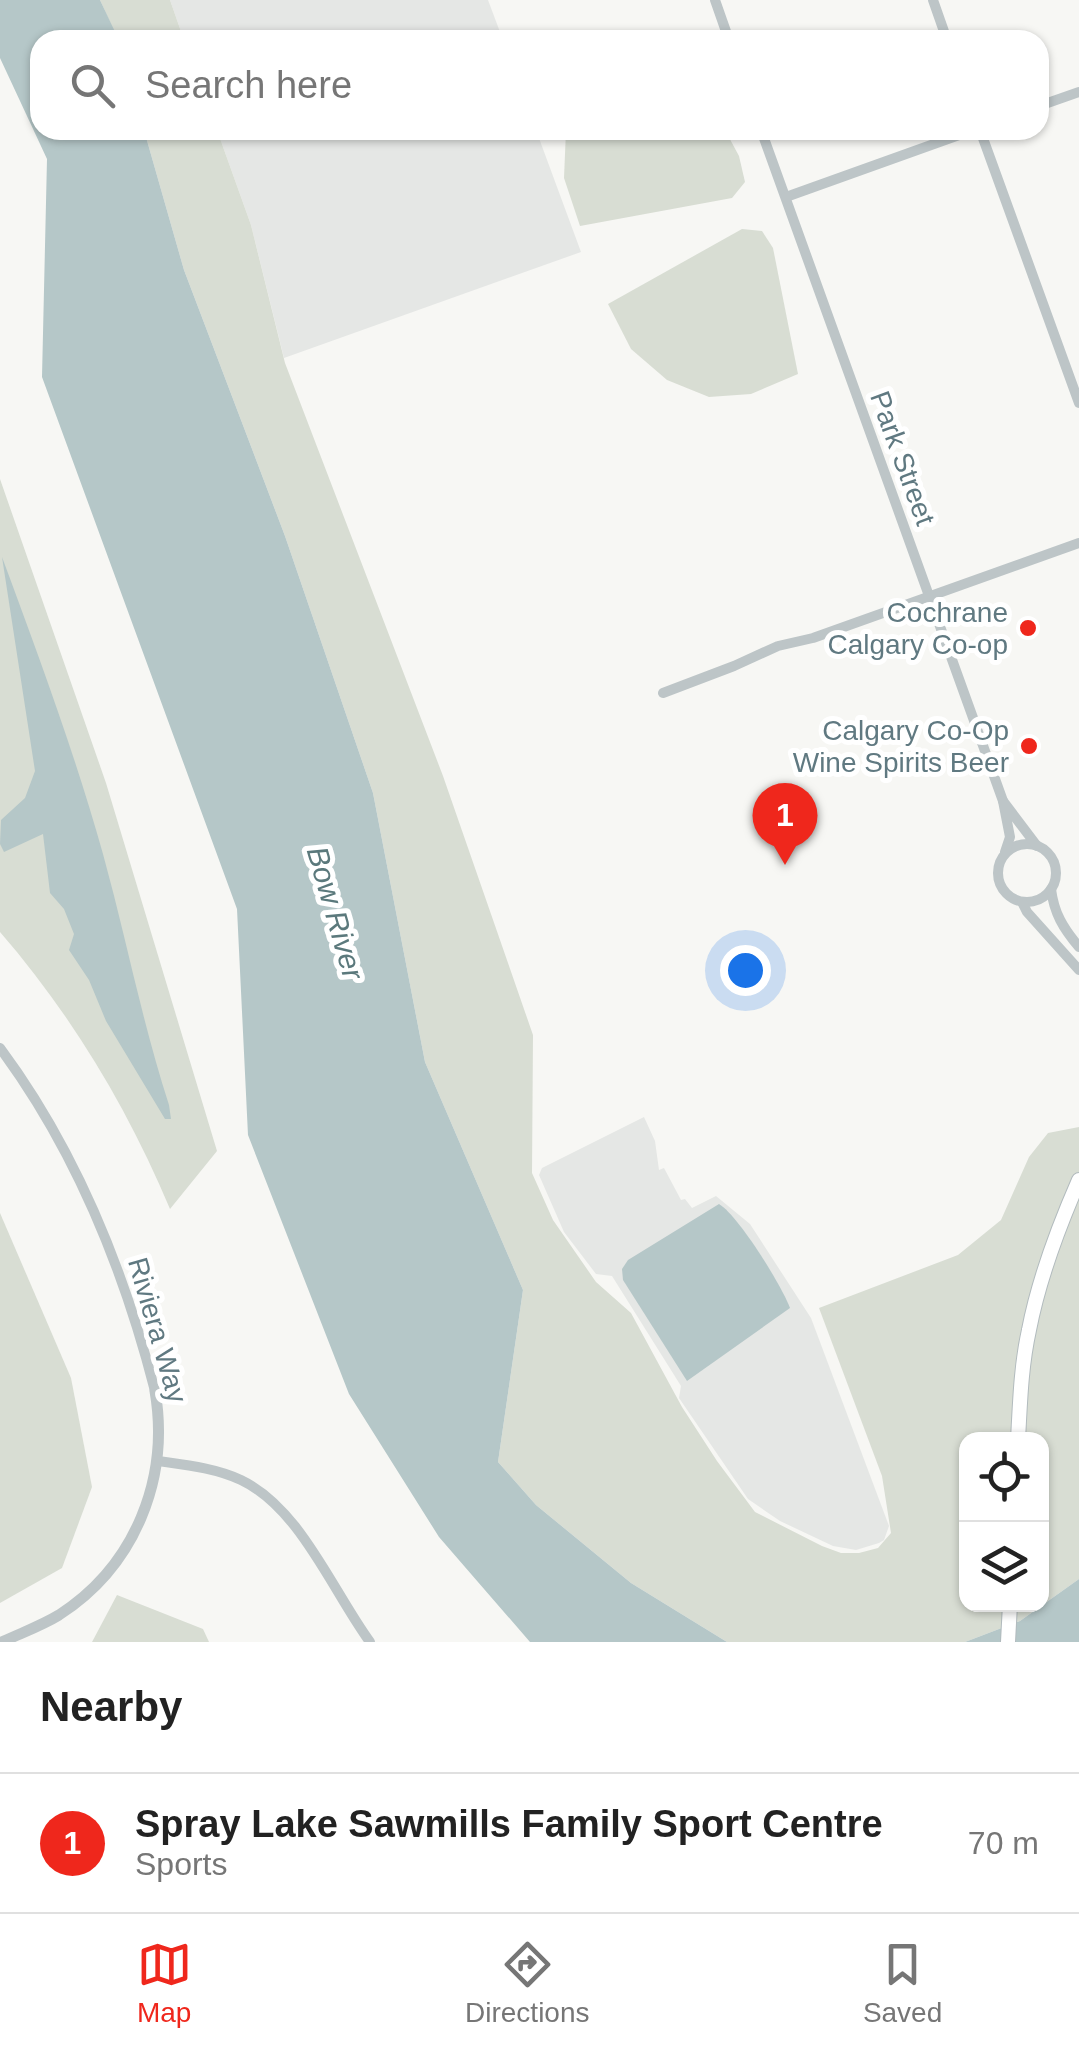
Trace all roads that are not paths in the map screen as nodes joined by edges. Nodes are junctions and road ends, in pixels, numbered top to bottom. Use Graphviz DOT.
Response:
graph roads {
  1 [pos="715,0"];
  2 [pos="933,0"];
  3 [pos="726,30"];
  4 [pos="944,30"];
  5 [pos="1079,92"];
  6 [pos="1049,102"];
  7 [pos="766,140"];
  8 [pos="948,140"];
  9 [pos="980,140"];
  10 [pos="786,197"];
  11 [pos="1079,404"];
  12 [pos="1079,543"];
  13 [pos="928,597"];
  14 [pos="663,693"];
  15 [pos="1004,801"];
  16 [pos="1038,846"];
  17 [pos="1004,855"];
  18 [pos="1051,889"];
  19 [pos="1022,902"];
  20 [pos="1079,947"];
  21 [pos="1079,970"];
  22 [pos="0,1048"];
  23 [pos="1079,1180"];
  24 [pos="154,1391"];
  25 [pos="1018,1432"];
  26 [pos="158,1462"];
  27 [pos="1010,1612"];
  28 [pos="2,1642"];
  29 [pos="370,1642"];
  30 [pos="1008,1642"];
  1 -- 3 [label="street"];
  2 -- 4 [label="street"];
  5 -- 6 [label="street"];
  7 -- 10 [label="street, Park Street"];
  8 -- 10 [label="street"];
  9 -- 11 [label="street"];
  10 -- 13 [label="street, Park Street"];
  12 -- 13 [label="street"];
  13 -- 14 [label="street"];
  13 -- 15 [label="street, Park Street"];
  15 -- 16 [label="street, Park Street"];
  15 -- 17 [label="street, Park Street"];
  16 -- 17 [label="street"];
  16 -- 18 [label="street"];
  17 -- 19 [label="street"];
  18 -- 19 [label="street"];
  18 -- 20 [label="street"];
  19 -- 21 [label="street"];
  22 -- 24 [label="street, Riviera Way"];
  23 -- 25 [label="main road"];
  24 -- 26 [label="street, Riviera Way"];
  26 -- 28 [label="street, Riviera Way"];
  26 -- 29 [label="street"];
  27 -- 30 [label="main road"];
}
